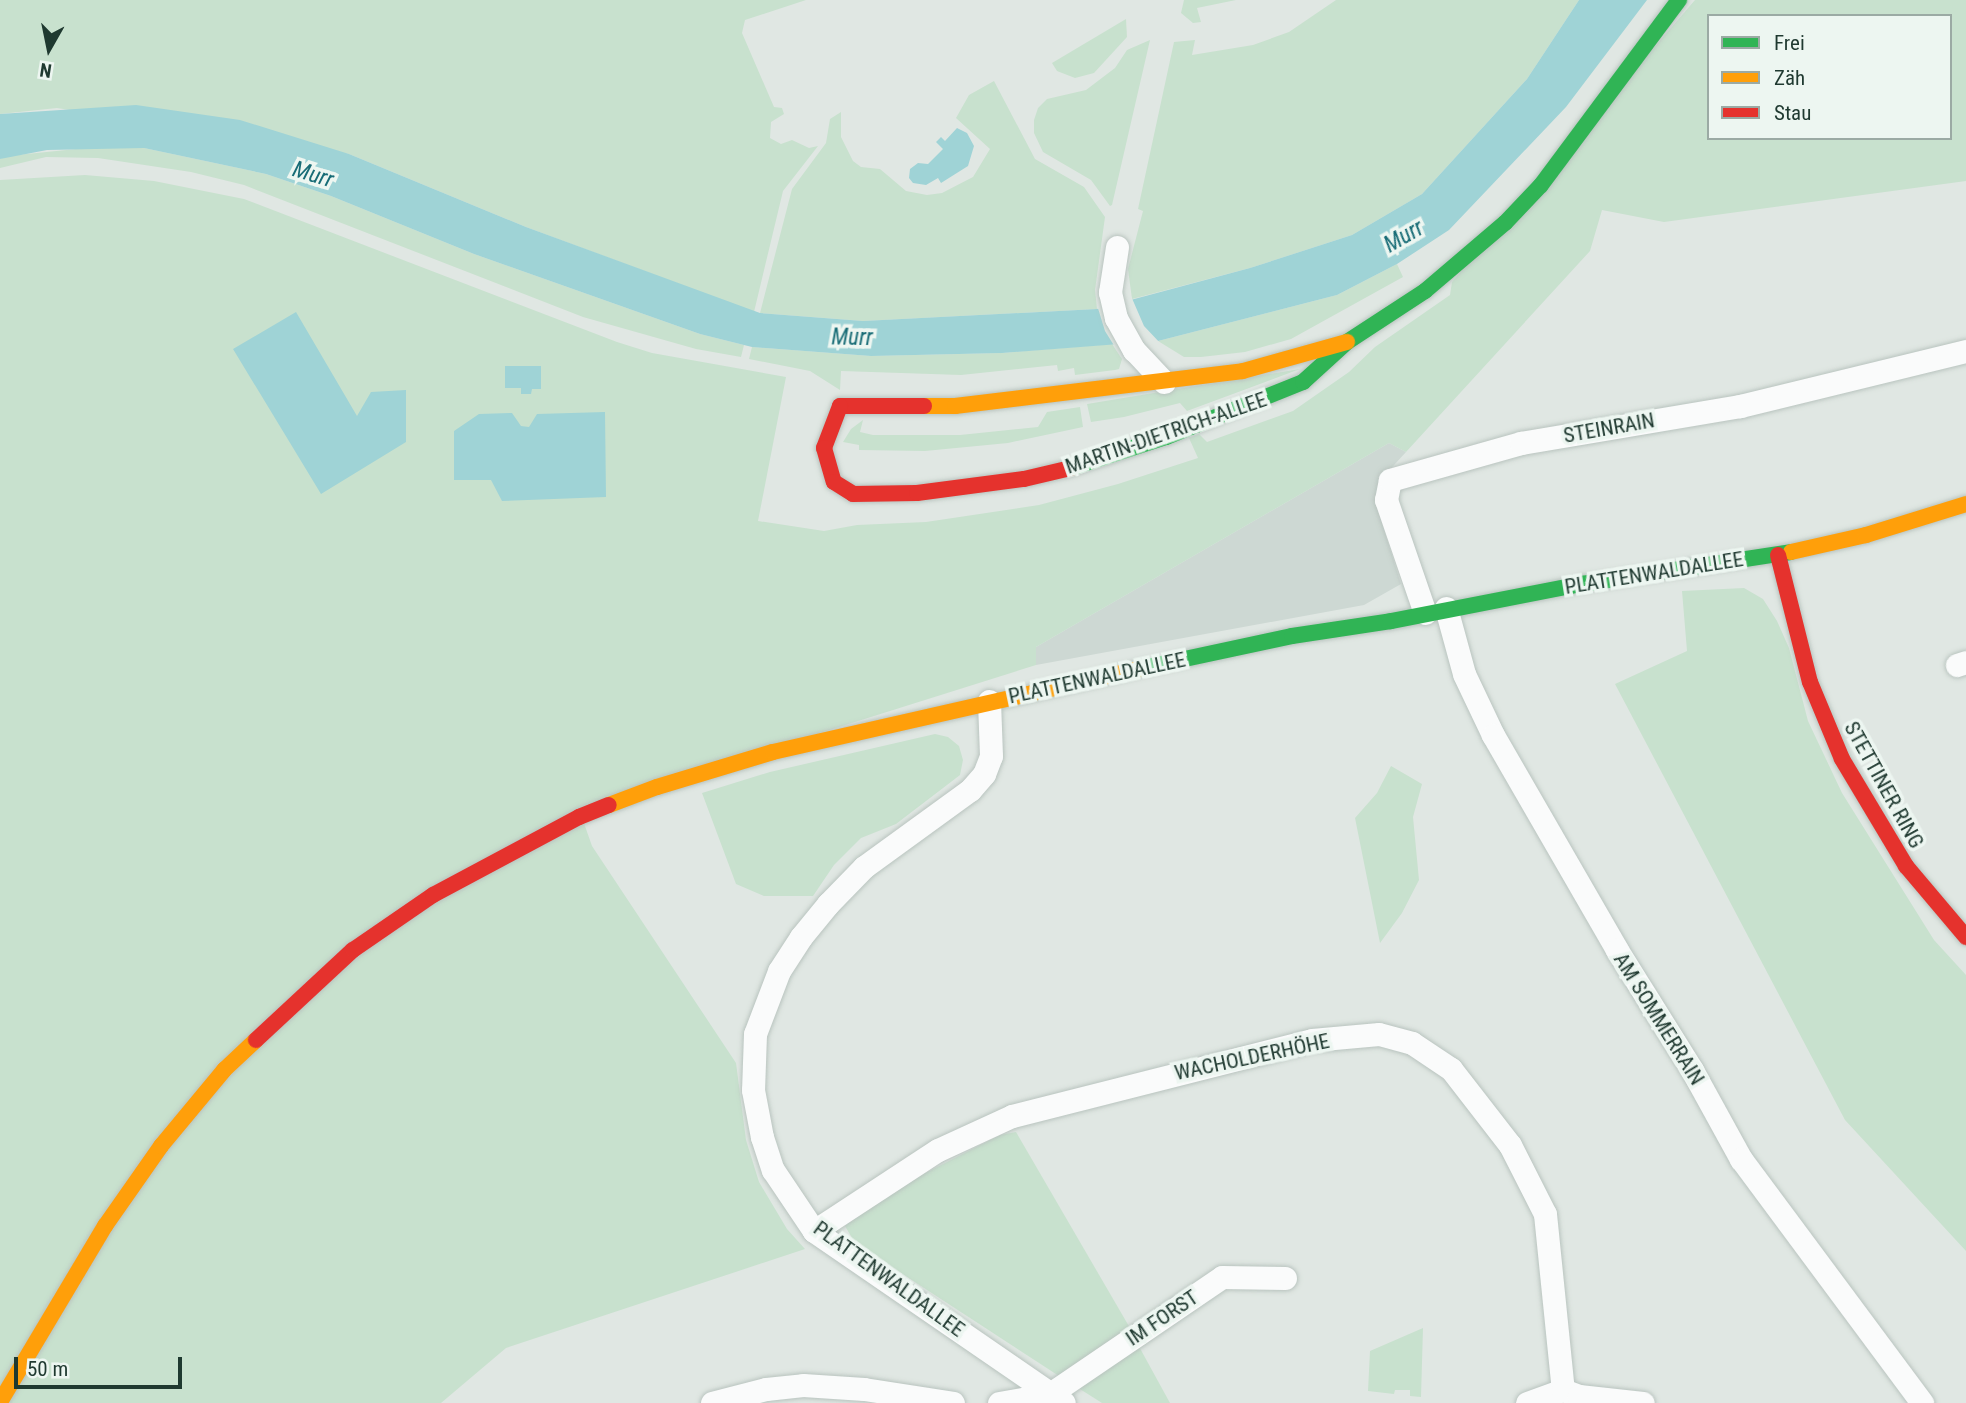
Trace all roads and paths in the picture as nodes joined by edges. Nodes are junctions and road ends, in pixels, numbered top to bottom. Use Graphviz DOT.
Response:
graph roads {
  1 [pos="1679,0"];
  2 [pos="1117,247"];
  3 [pos="1347,342"];
  4 [pos="1966,351"];
  5 [pos="1164,382"];
  6 [pos="1966,504"];
  7 [pos="1778,555"];
  8 [pos="1436,610"];
  9 [pos="989,701"];
  10 [pos="1966,937"];
  11 [pos="814,1231"];
  12 [pos="1285,1278"];
  13 [pos="1563,1390"];
  14 [pos="1057,1399"];
  15 [pos="0,1402"];
  16 [pos="712,1403"];
  17 [pos="953,1403"];
  18 [pos="999,1403"];
  19 [pos="1527,1403"];
  20 [pos="1643,1403"];
  21 [pos="1922,1403"];
  1 -- 3 [label="street, MARTIN-DIETRICH-ALLEE"];
  2 -- 5 [label="street"];
  3 -- 5 [label="street, MARTIN-DIETRICH-ALLEE"];
  3 -- 5 [label="street, MARTIN-DIETRICH-ALLEE"];
  4 -- 8 [label="street, STEINRAIN"];
  6 -- 7 [label="street, PLATTENWALDALLEE"];
  7 -- 8 [label="street, PLATTENWALDALLEE"];
  7 -- 10 [label="street, STETTINER RING"];
  8 -- 9 [label="street, PLATTENWALDALLEE"];
  8 -- 21 [label="street, AM SOMMERRAIN"];
  9 -- 11 [label="street, PLATTENWALDALLEE"];
  9 -- 15 [label="street"];
  11 -- 13 [label="street, WACHOLDERHÖHE"];
  11 -- 14 [label="street, PLATTENWALDALLEE"];
  12 -- 14 [label="street, IM FORST"];
  13 -- 19 [label="street"];
  13 -- 20 [label="street"];
  14 -- 18 [label="street"];
  16 -- 17 [label="street"];
}
